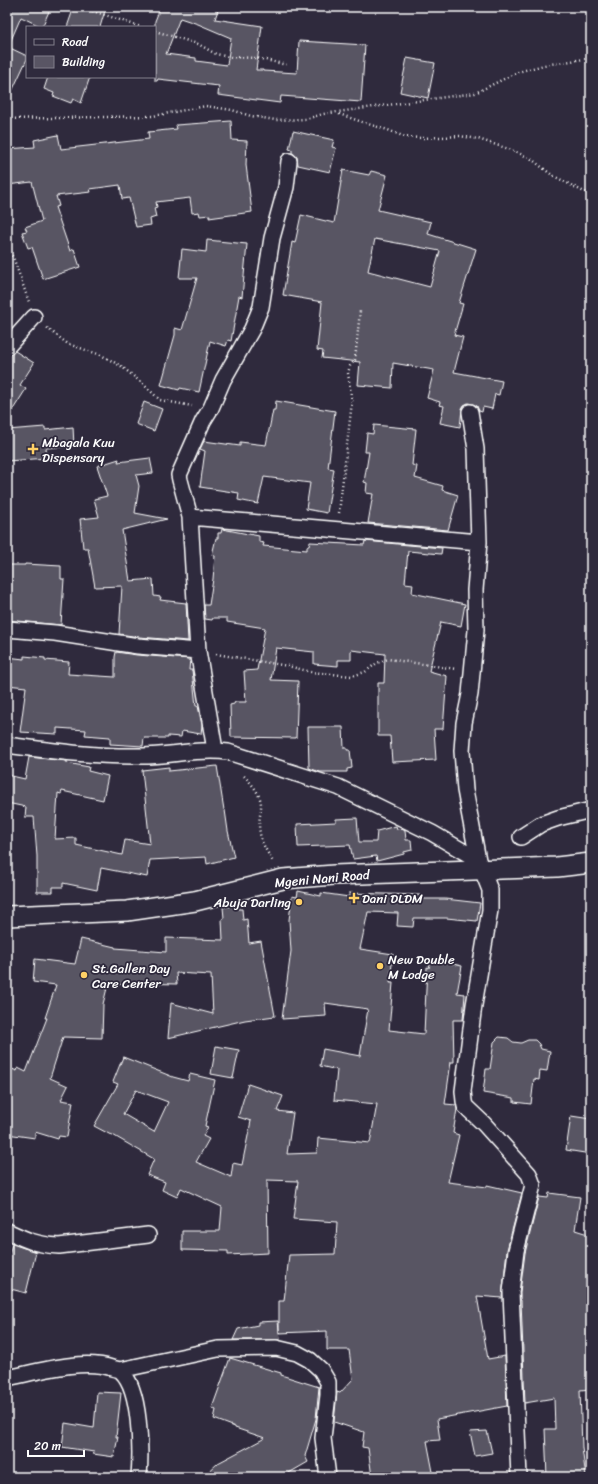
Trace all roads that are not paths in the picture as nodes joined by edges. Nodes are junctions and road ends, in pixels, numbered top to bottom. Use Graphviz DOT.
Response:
graph roads {
  1 [pos="289,161"];
  2 [pos="34,318"];
  3 [pos="7,347"];
  4 [pos="470,412"];
  5 [pos="190,517"];
  6 [pos="479,542"];
  7 [pos="7,629"];
  8 [pos="198,651"];
  9 [pos="7,745"];
  10 [pos="221,751"];
  11 [pos="591,810"];
  12 [pos="521,837"];
  13 [pos="591,863"];
  14 [pos="480,865"];
  15 [pos="7,916"];
  16 [pos="7,1231"];
  17 [pos="148,1235"];
  18 [pos="120,1370"];
  19 [pos="7,1378"];
  20 [pos="139,1477"];
  21 [pos="328,1477"];
  22 [pos="519,1477"];
  1 -- 5 [label="street"];
  2 -- 3 [label="street"];
  4 -- 6 [label="street"];
  5 -- 6 [label="street"];
  5 -- 8 [label="street"];
  6 -- 14 [label="street"];
  7 -- 8 [label="street"];
  8 -- 10 [label="street"];
  9 -- 10 [label="street"];
  10 -- 14 [label="street"];
  11 -- 12 [label="street"];
  13 -- 14 [label="street, Mgeni Nani Road"];
  14 -- 15 [label="street, Mgeni Nani Road"];
  14 -- 22 [label="street"];
  16 -- 17 [label="street"];
  18 -- 19 [label="street"];
  18 -- 20 [label="street"];
  18 -- 21 [label="street"];
}
